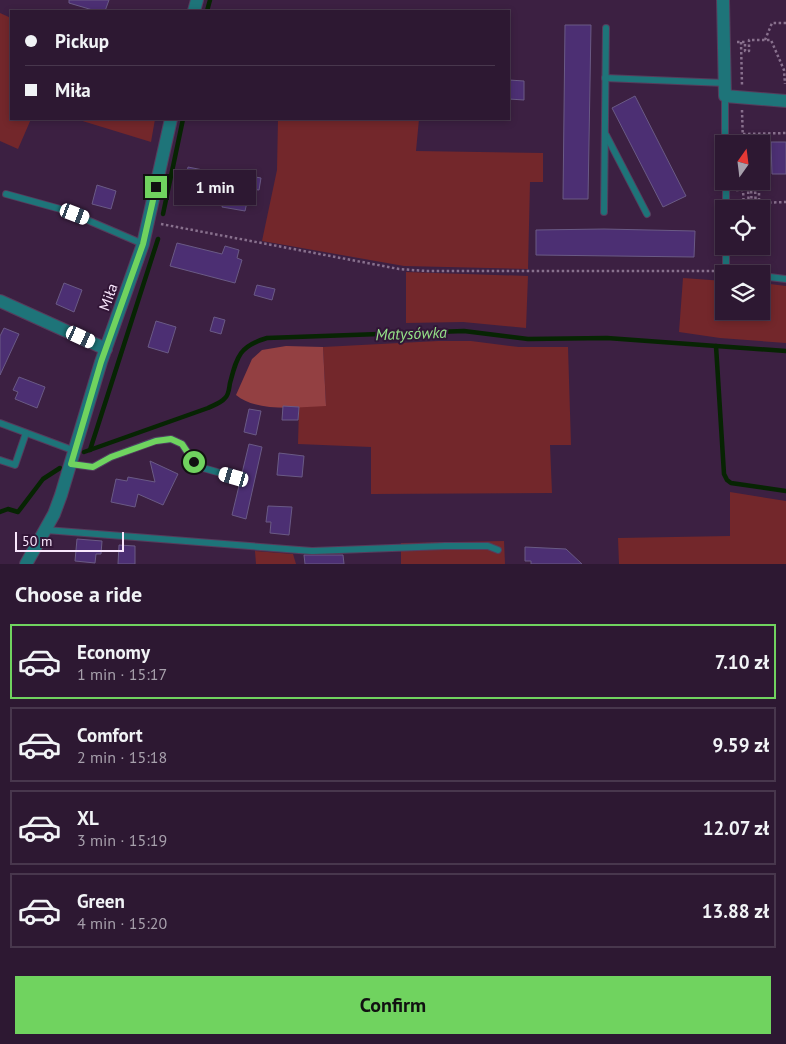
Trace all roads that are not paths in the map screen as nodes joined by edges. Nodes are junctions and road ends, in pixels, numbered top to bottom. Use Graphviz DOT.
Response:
graph roads {
  1 [pos="722,0"];
  2 [pos="606,28"];
  3 [pos="605,78"];
  4 [pos="725,83"];
  5 [pos="725,96"];
  6 [pos="786,101"];
  7 [pos="170,120"];
  8 [pos="605,134"];
  9 [pos="725,135"];
  10 [pos="6,194"];
  11 [pos="604,212"];
  12 [pos="648,214"];
  13 [pos="143,244"];
  14 [pos="770,277"];
  15 [pos="786,279"];
  16 [pos="0,301"];
  17 [pos="106,349"];
  18 [pos="0,423"];
  19 [pos="26,433"];
  20 [pos="75,451"];
  21 [pos="0,460"];
  22 [pos="71,464"];
  23 [pos="234,477"];
  24 [pos="46,530"];
  25 [pos="498,550"];
  26 [pos="26,564"];
  1 -- 4 [label="street"];
  2 -- 3 [label="lane"];
  3 -- 4 [label="lane"];
  3 -- 8 [label="lane"];
  4 -- 5 [label="street"];
  5 -- 6 [label="street"];
  5 -- 9 [label="lane"];
  7 -- 13 [label="street, Miła"];
  8 -- 11 [label="lane"];
  8 -- 12 [label="lane"];
  10 -- 13 [label="lane"];
  13 -- 17 [label="street, Miła"];
  14 -- 15 [label="lane"];
  16 -- 17 [label="street"];
  17 -- 20 [label="street, Miła"];
  18 -- 19 [label="lane"];
  19 -- 20 [label="lane"];
  19 -- 21 [label="lane"];
  20 -- 22 [label="street, Miła"];
  22 -- 23 [label="lane"];
  22 -- 24 [label="street, Miła"];
  24 -- 25 [label="lane"];
  24 -- 26 [label="street, Miła"];
}
